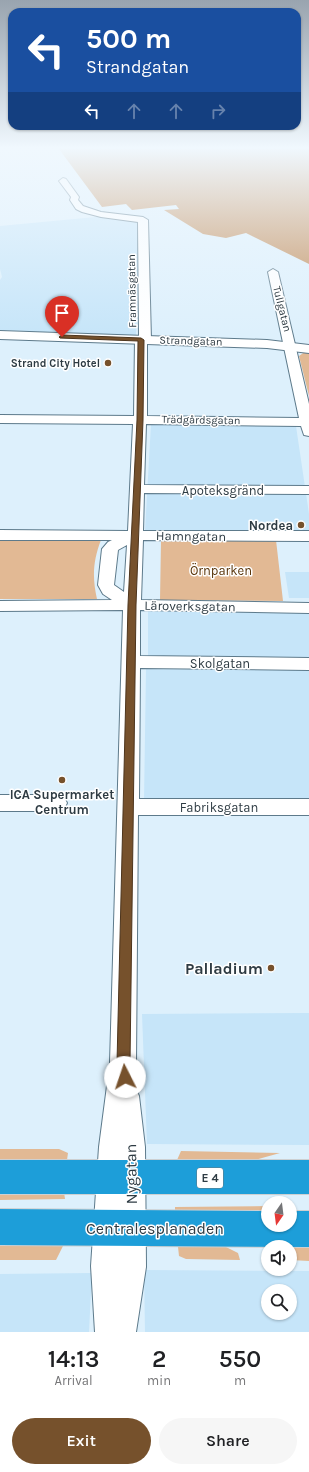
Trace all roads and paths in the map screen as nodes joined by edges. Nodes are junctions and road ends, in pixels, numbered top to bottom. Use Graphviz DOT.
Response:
graph roads {
  1 [pos="91,211"];
  2 [pos="273,272"];
  3 [pos="0,335"];
  4 [pos="143,340"];
  5 [pos="309,349"];
  6 [pos="291,350"];
  7 [pos="0,419"];
  8 [pos="140,420"];
  9 [pos="308,427"];
  10 [pos="137,489"];
  11 [pos="309,490"];
  12 [pos="0,535"];
  13 [pos="134,536"];
  14 [pos="309,536"];
  15 [pos="132,605"];
  16 [pos="0,606"];
  17 [pos="309,608"];
  18 [pos="131,662"];
  19 [pos="309,664"];
  20 [pos="0,803"];
  21 [pos="57,803"];
  22 [pos="128,806"];
  23 [pos="309,807"];
  24 [pos="0,1177"];
  25 [pos="121,1177"];
  26 [pos="309,1177"];
  27 [pos="0,1227"];
  28 [pos="120,1228"];
  29 [pos="309,1229"];
  30 [pos="111,1332"];
  31 [pos="120,1332"];
  1 -- 4 [label="street, Framnäsgatan"];
  2 -- 6 [label="street, Tullgatan"];
  3 -- 4 [label="main road, Strandgatan"];
  4 -- 6 [label="main road, Strandgatan"];
  4 -- 8 [label="street, Nygatan"];
  5 -- 6 [label="main road, Strandgatan"];
  6 -- 9 [label="street, Tullgatan"];
  7 -- 8 [label="street, Trädgårdsgatan"];
  8 -- 9 [label="street, Trädgårdsgatan"];
  8 -- 10 [label="street, Nygatan"];
  10 -- 11 [label="street, Apoteksgränd"];
  10 -- 13 [label="street, Nygatan"];
  12 -- 13 [label="street, Hamngatan"];
  13 -- 14 [label="street, Hamngatan"];
  13 -- 15 [label="street, Nygatan"];
  13 -- 15 [label="street"];
  15 -- 16 [label="street, Läroverksgatan"];
  15 -- 17 [label="street, Läroverksgatan"];
  15 -- 18 [label="street, Nygatan"];
  18 -- 19 [label="street, Skolgatan"];
  18 -- 22 [label="street, Nygatan"];
  20 -- 21 [label="street"];
  22 -- 23 [label="street, Fabriksgatan"];
  22 -- 25 [label="street, Nygatan"];
  24 -- 25 [label="highway, E 4"];
  25 -- 26 [label="highway, E 4"];
  25 -- 28 [label="street, Nygatan"];
  27 -- 28 [label="highway, Centralesplanaden"];
  28 -- 29 [label="highway, Centralesplanaden"];
  28 -- 30 [label="street, Nygatan"];
  28 -- 31 [label="street, Nygatan"];
}
